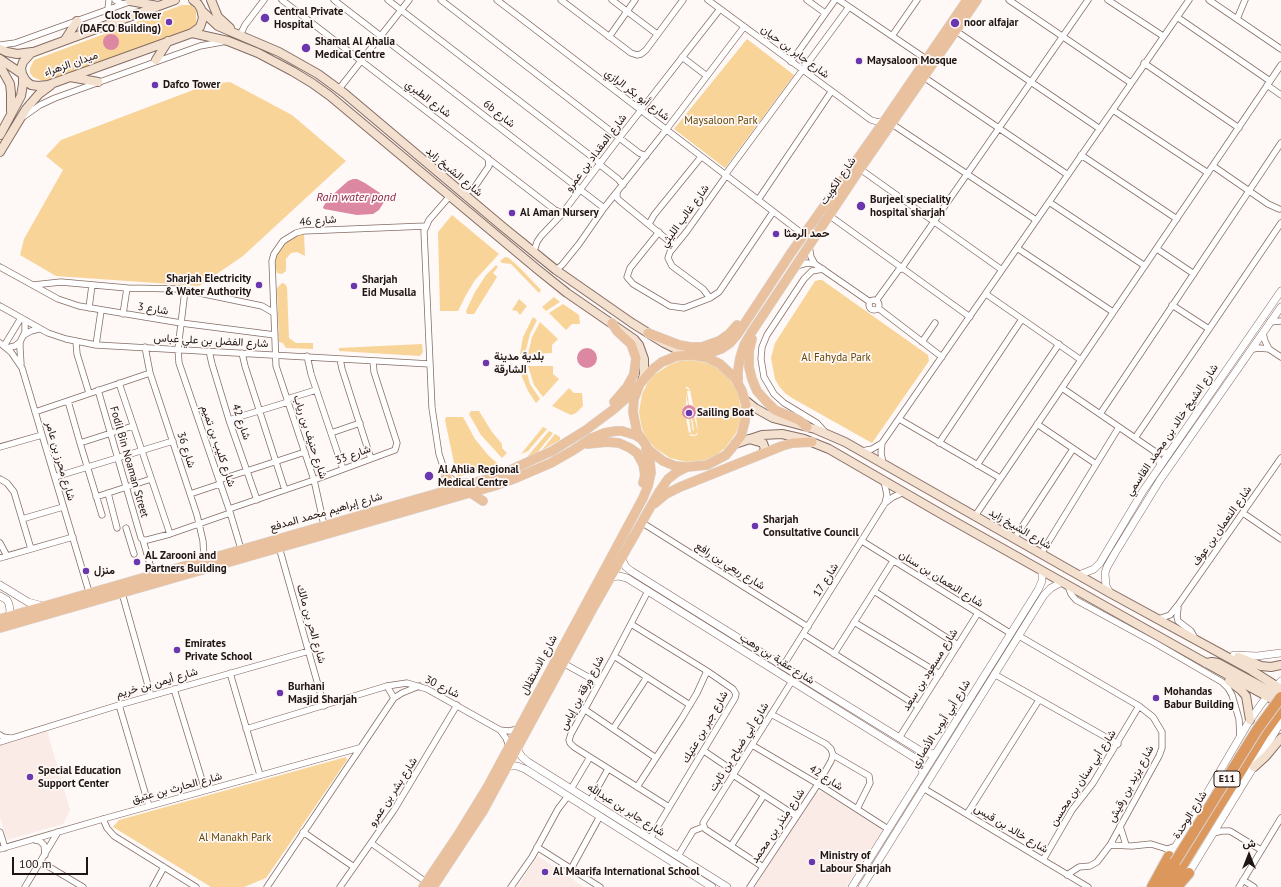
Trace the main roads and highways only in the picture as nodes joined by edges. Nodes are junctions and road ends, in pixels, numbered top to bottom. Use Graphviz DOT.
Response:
graph roads {
  1 [pos="175,0"];
  2 [pos="193,0"];
  3 [pos="202,0"];
  4 [pos="211,0"];
  5 [pos="967,0"];
  6 [pos="977,0"];
  7 [pos="129,2"];
  8 [pos="159,6"];
  9 [pos="202,11"];
  10 [pos="77,21"];
  11 [pos="192,33"];
  12 [pos="240,35"];
  13 [pos="65,40"];
  14 [pos="168,41"];
  15 [pos="0,49"];
  16 [pos="37,51"];
  17 [pos="267,57"];
  18 [pos="292,58"];
  19 [pos="0,59"];
  20 [pos="156,60"];
  21 [pos="0,66"];
  22 [pos="22,75"];
  23 [pos="70,77"];
  24 [pos="55,82"];
  25 [pos="98,82"];
  26 [pos="910,84"];
  27 [pos="906,103"];
  28 [pos="14,118"];
  29 [pos="889,122"];
  30 [pos="0,135"];
  31 [pos="0,152"];
  32 [pos="461,206"];
  33 [pos="494,219"];
  34 [pos="791,253"];
  35 [pos="788,276"];
  36 [pos="750,314"];
  37 [pos="760,319"];
  38 [pos="612,323"];
  39 [pos="648,333"];
  40 [pos="688,355"];
  41 [pos="701,356"];
  42 [pos="738,383"];
  43 [pos="640,384"];
  44 [pos="745,400"];
  45 [pos="807,427"];
  46 [pos="586,430"];
  47 [pos="748,439"];
  48 [pos="642,442"];
  49 [pos="812,442"];
  50 [pos="735,444"];
  51 [pos="582,445"];
  52 [pos="762,454"];
  53 [pos="687,467"];
  54 [pos="445,472"];
  55 [pos="451,489"];
  56 [pos="471,493"];
  57 [pos="483,501"];
  58 [pos="415,508"];
  59 [pos="637,510"];
  60 [pos="648,510"];
  61 [pos="943,515"];
  62 [pos="948,526"];
  63 [pos="4,617"];
  64 [pos="0,628"];
  65 [pos="1166,641"];
  66 [pos="1155,643"];
  67 [pos="1220,653"];
  68 [pos="1206,664"];
  69 [pos="1281,665"];
  70 [pos="1220,672"];
  71 [pos="1276,689"];
  72 [pos="1281,697"];
  73 [pos="1281,704"];
  74 [pos="1281,710"];
  75 [pos="1250,720"];
  76 [pos="1281,738"];
  77 [pos="513,748"];
  78 [pos="1254,767"];
  79 [pos="1179,864"];
  80 [pos="427,885"];
  81 [pos="1152,887"];
  82 [pos="1160,887"];
  83 [pos="1169,887"];
  84 [pos="1177,887"];
  1 -- 8 [label="main road"];
  2 -- 9 [label="main road"];
  3 -- 9 [label="main road"];
  4 -- 12 [label="main road"];
  5 -- 26 [label="main road, شارع الكويت"];
  6 -- 27 [label="main road, شارع الكويت"];
  7 -- 8 [label="main road"];
  8 -- 13 [label="main road"];
  9 -- 11 [label="main road"];
  9 -- 12 [label="main road, شارع الشيخ زايد"];
  10 -- 13 [label="main road"];
  11 -- 14 [label="main road, ميدان الزهراء"];
  11 -- 17 [label="main road, شارع الشيخ زايد"];
  12 -- 18 [label="main road, شارع الشيخ زايد"];
  13 -- 16 [label="main road"];
  14 -- 20 [label="main road"];
  14 -- 23 [label="main road, ميدان الزهراء"];
  15 -- 16 [label="main road"];
  16 -- 22 [label="main road"];
  17 -- 18 [label="main road"];
  17 -- 32 [label="main road, شارع الشيخ زايد"];
  18 -- 33 [label="main road, شارع الشيخ زايد"];
  19 -- 22 [label="main road"];
  21 -- 28 [label="main road"];
  22 -- 24 [label="main road, ميدان الزهراء"];
  22 -- 28 [label="main road"];
  23 -- 24 [label="main road, ميدان الزهراء"];
  23 -- 25 [label="main road"];
  24 -- 28 [label="main road"];
  26 -- 27 [label="main road"];
  26 -- 29 [label="main road, شارع الكويت"];
  27 -- 29 [label="main road, شارع الكويت"];
  28 -- 30 [label="main road"];
  28 -- 31 [label="main road"];
  29 -- 34 [label="main road, شارع الكويت"];
  29 -- 35 [label="main road, شارع الكويت"];
  32 -- 33 [label="main road"];
  32 -- 38 [label="main road, شارع الشيخ زايد"];
  33 -- 39 [label="main road, شارع الشيخ زايد"];
  34 -- 35 [label="main road"];
  34 -- 36 [label="main road, شارع الكويت"];
  35 -- 37 [label="main road, شارع الكويت"];
  36 -- 39 [label="main road"];
  36 -- 41 [label="main road, شارع الكويت"];
  37 -- 42 [label="main road, شارع الكويت"];
  37 -- 45 [label="main road"];
  38 -- 43 [label="main road, شارع الشيخ زايد"];
  38 -- 46 [label="main road"];
  39 -- 40 [label="main road, شارع الشيخ زايد"];
  40 -- 41 [label="main road"];
  40 -- 43 [label="main road"];
  41 -- 42 [label="main road"];
  42 -- 44 [label="main road"];
  43 -- 46 [label="main road, شارع إبراهيم محمد المدفع"];
  43 -- 48 [label="main road"];
  44 -- 45 [label="main road, شارع الشيخ زايد"];
  44 -- 50 [label="main road"];
  45 -- 67 [label="main road, شارع الشيخ زايد"];
  46 -- 55 [label="main road, شارع إبراهيم محمد المدفع"];
  47 -- 49 [label="main road, شارع الشيخ زايد"];
  47 -- 50 [label="main road, شارع الشيخ زايد"];
  47 -- 52 [label="main road"];
  48 -- 51 [label="main road, شارع إبراهيم محمد المدفع"];
  48 -- 53 [label="main road"];
  48 -- 59 [label="main road, شارع الاستقلال"];
  49 -- 52 [label="main road"];
  49 -- 61 [label="main road, شارع الشيخ زايد"];
  50 -- 53 [label="main road"];
  51 -- 56 [label="main road, شارع إبراهيم محمد المدفع"];
  51 -- 59 [label="main road"];
  52 -- 60 [label="main road"];
  53 -- 60 [label="main road, شارع الاستقلال"];
  54 -- 55 [label="main road"];
  55 -- 58 [label="main road"];
  55 -- 63 [label="main road, شارع إبراهيم محمد المدفع"];
  56 -- 57 [label="main road"];
  56 -- 58 [label="main road, شارع إبراهيم محمد المدفع"];
  58 -- 64 [label="main road, شارع إبراهيم محمد المدفع"];
  59 -- 77 [label="main road, شارع الاستقلال"];
  60 -- 77 [label="main road, شارع الاستقلال"];
  61 -- 62 [label="main road"];
  61 -- 65 [label="main road, شارع الشيخ زايد"];
  65 -- 66 [label="main road"];
  65 -- 68 [label="main road, شارع الشيخ زايد"];
  67 -- 69 [label="main road"];
  67 -- 71 [label="main road, شارع الشيخ زايد"];
  68 -- 70 [label="main road, شارع الشيخ زايد"];
  68 -- 71 [label="main road"];
  70 -- 71 [label="main road, شارع الشيخ زايد"];
  70 -- 75 [label="main road"];
  71 -- 72 [label="main road"];
  71 -- 73 [label="main road, شارع الشيخ زايد"];
  72 -- 79 [label="highway, شارع الوحدة / E11, bridge"];
  74 -- 79 [label="highway, شارع الوحدة / E11"];
  76 -- 78 [label="main road"];
  77 -- 80 [label="main road, شارع الاستقلال"];
  77 -- 80 [label="main road, شارع الاستقلال"];
  79 -- 81 [label="highway"];
  79 -- 82 [label="highway, شارع الوحدة / E11"];
  79 -- 83 [label="highway, شارع الوحدة / E11"];
  79 -- 84 [label="highway"];
}
